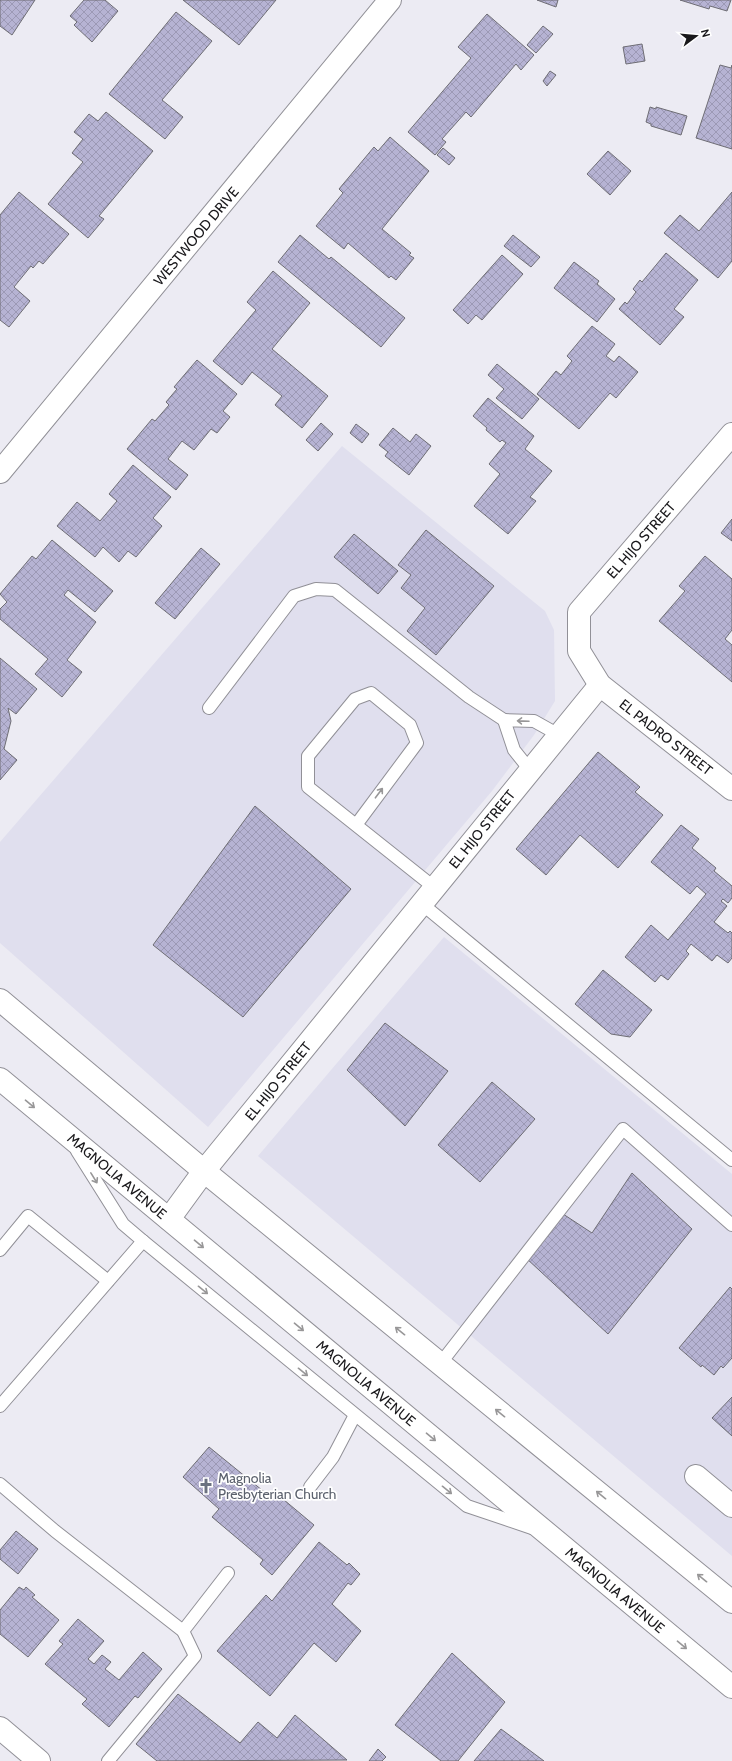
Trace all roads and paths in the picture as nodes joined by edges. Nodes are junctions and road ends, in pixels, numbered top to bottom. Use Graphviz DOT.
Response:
graph roads {
  1 [pos="390,0"];
  2 [pos="732,434"];
  3 [pos="0,472"];
  4 [pos="600,685"];
  5 [pos="209,708"];
  6 [pos="504,720"];
  7 [pos="558,735"];
  8 [pos="530,770"];
  9 [pos="732,789"];
  10 [pos="356,825"];
  11 [pos="428,896"];
  12 [pos="0,1000"];
  13 [pos="0,1079"];
  14 [pos="66,1133"];
  15 [pos="732,1160"];
  16 [pos="204,1171"];
  17 [pos="169,1219"];
  18 [pos="732,1225"];
  19 [pos="143,1241"];
  20 [pos="0,1250"];
  21 [pos="108,1281"];
  22 [pos="440,1364"];
  23 [pos="0,1406"];
  24 [pos="355,1415"];
  25 [pos="696,1476"];
  26 [pos="0,1484"];
  27 [pos="310,1487"];
  28 [pos="732,1506"];
  29 [pos="547,1533"];
  30 [pos="228,1573"];
  31 [pos="732,1602"];
  32 [pos="182,1631"];
  33 [pos="732,1687"];
  34 [pos="0,1728"];
  35 [pos="39,1761"];
  36 [pos="108,1761"];
  1 -- 3 [label="main road, WESTWOOD DRIVE"];
  2 -- 4 [label="main road, EL HIJO STREET"];
  4 -- 7 [label="main road, EL HIJO STREET"];
  4 -- 9 [label="main road, EL PADRO STREET"];
  5 -- 6 [label="lane"];
  7 -- 6 [label="lane, one-way"];
  6 -- 8 [label="lane"];
  7 -- 8 [label="main road, EL HIJO STREET"];
  8 -- 11 [label="main road, EL HIJO STREET"];
  10 -- 10 [label="lane, one-way"];
  10 -- 11 [label="lane"];
  11 -- 15 [label="lane"];
  11 -- 16 [label="main road, EL HIJO STREET"];
  12 -- 16 [label="main road"];
  13 -- 14 [label="main road, MAGNOLIA AVENUE, one-way"];
  14 -- 17 [label="main road, MAGNOLIA AVENUE"];
  14 -- 19 [label="lane, one-way"];
  16 -- 17 [label="main road, EL HIJO STREET"];
  22 -- 16 [label="main road, one-way"];
  17 -- 29 [label="main road, MAGNOLIA AVENUE, one-way"];
  18 -- 22 [label="lane"];
  19 -- 21 [label="lane"];
  19 -- 24 [label="lane, one-way"];
  20 -- 21 [label="lane"];
  21 -- 23 [label="lane"];
  31 -- 22 [label="main road, one-way"];
  24 -- 27 [label="lane"];
  24 -- 29 [label="lane, one-way"];
  25 -- 28 [label="main road"];
  26 -- 32 [label="lane"];
  29 -- 33 [label="main road, MAGNOLIA AVENUE, one-way"];
  30 -- 32 [label="lane"];
  32 -- 36 [label="lane"];
  34 -- 35 [label="main road"];
}
